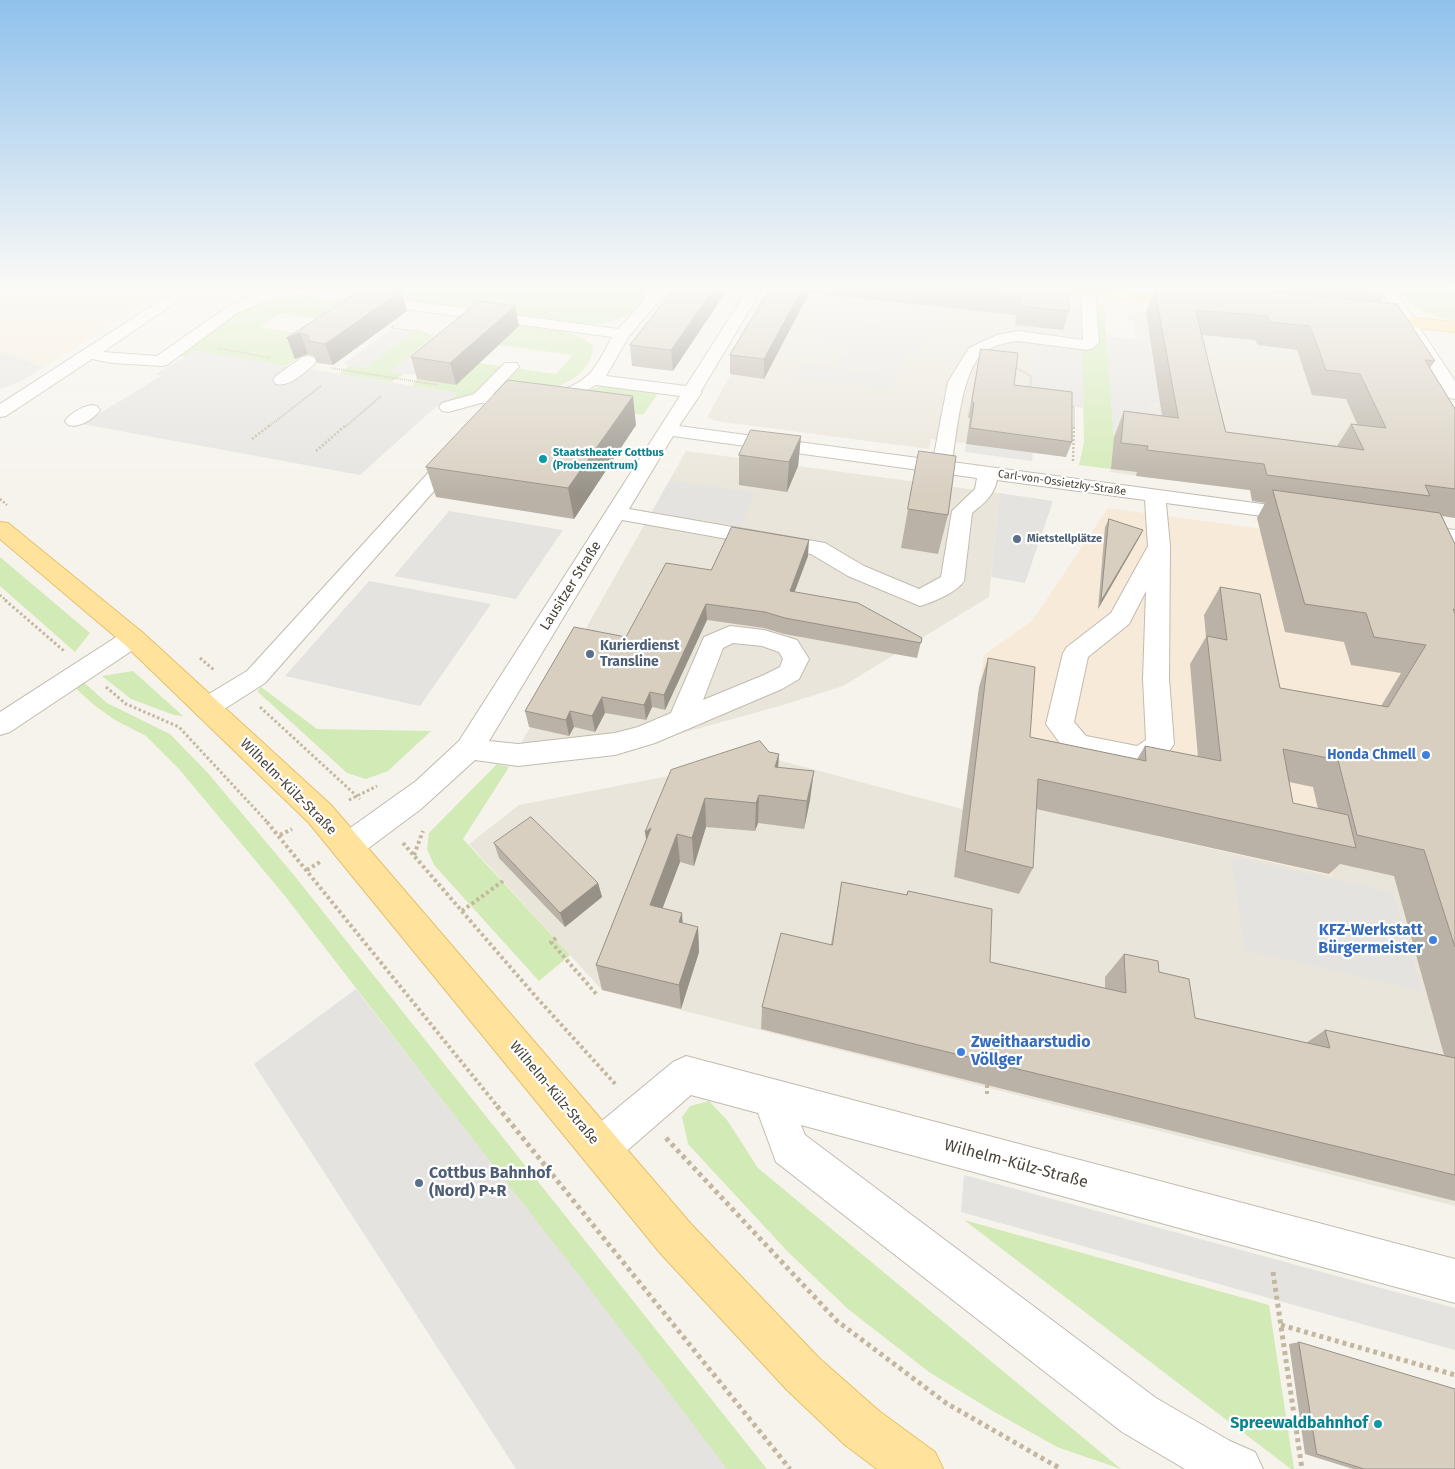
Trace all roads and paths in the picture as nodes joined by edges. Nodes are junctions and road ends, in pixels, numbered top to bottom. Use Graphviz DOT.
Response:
graph roads {
  1 [pos="84,358"];
  2 [pos="109,358"];
  3 [pos="166,358"];
  4 [pos="274,358"];
  5 [pos="607,358"];
  6 [pos="713,358"];
  7 [pos="1432,358"];
  8 [pos="970,360"];
  9 [pos="306,362"];
  10 [pos="511,367"];
  11 [pos="596,376"];
  12 [pos="282,380"];
  13 [pos="321,386"];
  14 [pos="695,388"];
  15 [pos="1455,394"];
  16 [pos="381,396"];
  17 [pos="480,398"];
  18 [pos="1030,398"];
  19 [pos="504,401"];
  20 [pos="1068,404"];
  21 [pos="448,407"];
  22 [pos="91,410"];
  23 [pos="0,412"];
  24 [pos="74,421"];
  25 [pos="669,430"];
  26 [pos="252,439"];
  27 [pos="316,450"];
  28 [pos="1074,458"];
  29 [pos="941,466"];
  30 [pos="988,473"];
  31 [pos="1155,495"];
  32 [pos="0,499"];
  33 [pos="617,513"];
  34 [pos="1315,517"];
  35 [pos="8,520"];
  36 [pos="1399,529"];
  37 [pos="1455,536"];
  38 [pos="1159,546"];
  39 [pos="0,595"];
  40 [pos="132,638"];
  41 [pos="192,652"];
  42 [pos="86,670"];
  43 [pos="237,688"];
  44 [pos="206,708"];
  45 [pos="682,720"];
  46 [pos="0,725"];
  47 [pos="469,749"];
  48 [pos="381,784"];
  49 [pos="357,796"];
  50 [pos="320,814"];
  51 [pos="384,822"];
  52 [pos="280,836"];
  53 [pos="347,847"];
  54 [pos="503,881"];
  55 [pos="462,911"];
  56 [pos="556,938"];
  57 [pos="598,996"];
  58 [pos="987,1085"];
  59 [pos="987,1096"];
  60 [pos="772,1098"];
  61 [pos="642,1112"];
  62 [pos="600,1148"];
  63 [pos="1266,1231"];
  64 [pos="1455,1281"];
  65 [pos="1281,1325"];
  66 [pos="1455,1375"];
  67 [pos="790,1469"];
  68 [pos="918,1469"];
  69 [pos="1061,1469"];
  70 [pos="1238,1469"];
  71 [pos="1302,1469"];
  1 -- 23 [label="street"];
  2 -- 3 [label="street"];
  4 -- 9 [label="path"];
  5 -- 11 [label="street"];
  6 -- 14 [label="street, Lausitzer Straße"];
  7 -- 15 [label="street"];
  8 -- 18 [label="path"];
  8 -- 29 [label="street"];
  9 -- 12 [label="street"];
  9 -- 17 [label="path"];
  10 -- 17 [label="street"];
  11 -- 14 [label="street"];
  11 -- 19 [label="street"];
  13 -- 26 [label="path"];
  14 -- 25 [label="street, Lausitzer Straße"];
  16 -- 27 [label="path"];
  17 -- 19 [label="street"];
  17 -- 21 [label="street"];
  19 -- 43 [label="street"];
  20 -- 28 [label="path"];
  22 -- 24 [label="street"];
  25 -- 29 [label="street, Carl-von-Ossietzky-Straße"];
  25 -- 33 [label="street, Lausitzer Straße"];
  29 -- 30 [label="street, Carl-von-Ossietzky-Straße"];
  30 -- 31 [label="street, Carl-von-Ossietzky-Straße"];
  30 -- 33 [label="street"];
  31 -- 34 [label="street, Carl-von-Ossietzky-Straße"];
  31 -- 38 [label="street"];
  32 -- 35 [label="path"];
  33 -- 47 [label="street, Lausitzer Straße"];
  35 -- 40 [label="main road, Wilhelm-Külz-Straße"];
  36 -- 37 [label="street"];
  38 -- 38 [label="street"];
  39 -- 42 [label="path"];
  40 -- 42 [label="street"];
  40 -- 44 [label="main road, Wilhelm-Külz-Straße"];
  41 -- 43 [label="path"];
  42 -- 46 [label="street"];
  42 -- 52 [label="path"];
  43 -- 44 [label="street"];
  43 -- 49 [label="path"];
  44 -- 50 [label="main road, Wilhelm-Külz-Straße"];
  45 -- 47 [label="street"];
  47 -- 51 [label="street, Lausitzer Straße"];
  48 -- 49 [label="path"];
  49 -- 50 [label="path"];
  49 -- 51 [label="path"];
  50 -- 52 [label="path"];
  50 -- 53 [label="main road, Wilhelm-Külz-Straße"];
  51 -- 53 [label="street, Lausitzer Straße"];
  51 -- 55 [label="path"];
  52 -- 67 [label="path"];
  53 -- 62 [label="main road, Wilhelm-Külz-Straße"];
  54 -- 55 [label="path"];
  55 -- 61 [label="path"];
  56 -- 57 [label="path"];
  58 -- 59 [label="path"];
  60 -- 61 [label="street, Wilhelm-Külz-Straße"];
  60 -- 63 [label="street, Wilhelm-Külz-Straße"];
  60 -- 70 [label="street"];
  61 -- 62 [label="street, Wilhelm-Külz-Straße"];
  61 -- 69 [label="path"];
  62 -- 68 [label="main road, Wilhelm-Külz-Straße"];
  63 -- 64 [label="street, Wilhelm-Külz-Straße"];
  63 -- 65 [label="path"];
  65 -- 66 [label="path"];
  65 -- 71 [label="path"];
}
